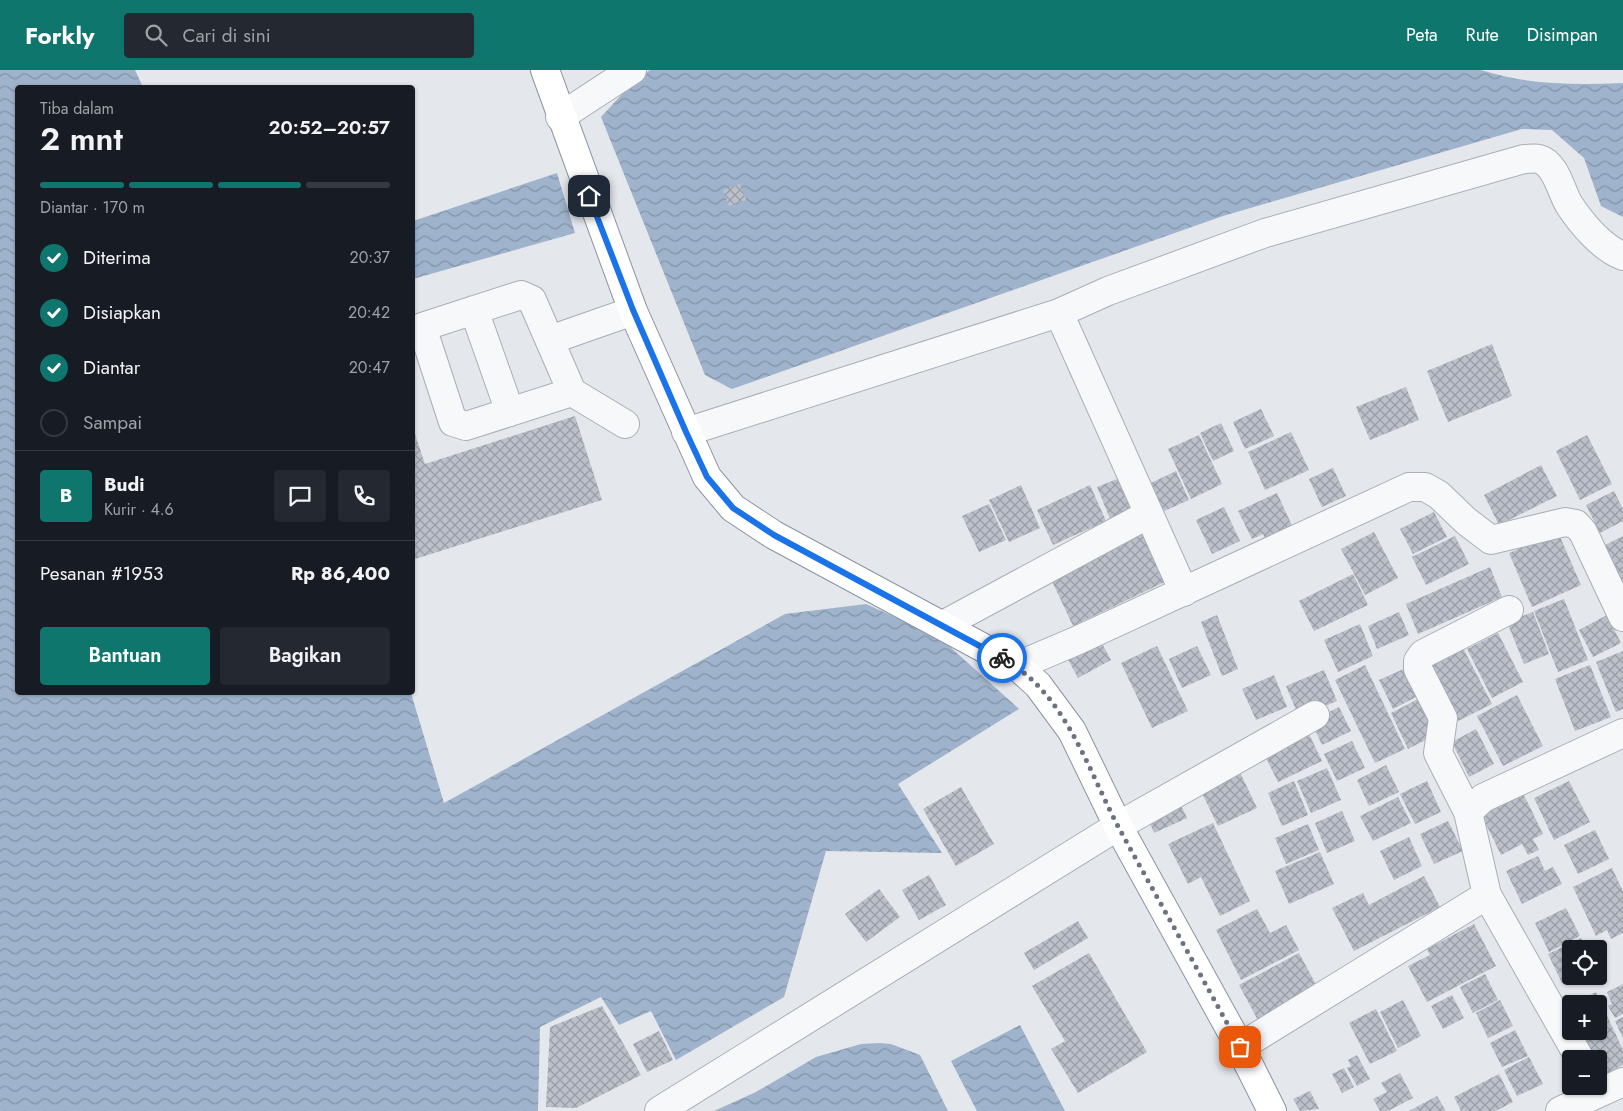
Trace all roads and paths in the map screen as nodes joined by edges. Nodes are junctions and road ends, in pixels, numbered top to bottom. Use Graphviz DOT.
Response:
graph roads {
  1 [pos="545,70"];
  2 [pos="632,70"];
  3 [pos="560,117"];
  4 [pos="1623,256"];
  5 [pos="474,310"];
  6 [pos="633,310"];
  7 [pos="1059,313"];
  8 [pos="550,340"];
  9 [pos="572,392"];
  10 [pos="510,412"];
  11 [pos="625,424"];
  12 [pos="686,432"];
  13 [pos="1149,514"];
  14 [pos="1184,592"];
  15 [pos="1509,610"];
  16 [pos="1623,617"];
  17 [pos="943,625"];
  18 [pos="1017,666"];
  19 [pos="1315,715"];
  20 [pos="1623,733"];
  21 [pos="1468,812"];
  22 [pos="1118,826"];
  23 [pos="1487,895"];
  24 [pos="1240,1047"];
  25 [pos="1575,1050"];
  26 [pos="1608,1093"];
  27 [pos="660,1111"];
  28 [pos="1272,1111"];
  29 [pos="1560,1111"];
  1 -- 3 [label="highway"];
  2 -- 3 [label="street"];
  3 -- 6 [label="highway"];
  4 -- 7 [label="street"];
  5 -- 8 [label="street"];
  5 -- 10 [label="street"];
  5 -- 10 [label="street"];
  6 -- 8 [label="street"];
  6 -- 12 [label="highway"];
  7 -- 12 [label="street"];
  7 -- 13 [label="street"];
  8 -- 9 [label="street"];
  9 -- 10 [label="street"];
  9 -- 11 [label="street"];
  12 -- 17 [label="highway"];
  13 -- 14 [label="street"];
  13 -- 17 [label="street"];
  14 -- 16 [label="street"];
  14 -- 18 [label="street"];
  15 -- 21 [label="street"];
  17 -- 18 [label="highway"];
  18 -- 22 [label="highway"];
  19 -- 22 [label="street"];
  20 -- 21 [label="street"];
  21 -- 23 [label="street"];
  22 -- 24 [label="highway"];
  22 -- 27 [label="street"];
  23 -- 24 [label="street"];
  23 -- 25 [label="street"];
  24 -- 28 [label="highway"];
  26 -- 29 [label="street"];
}
